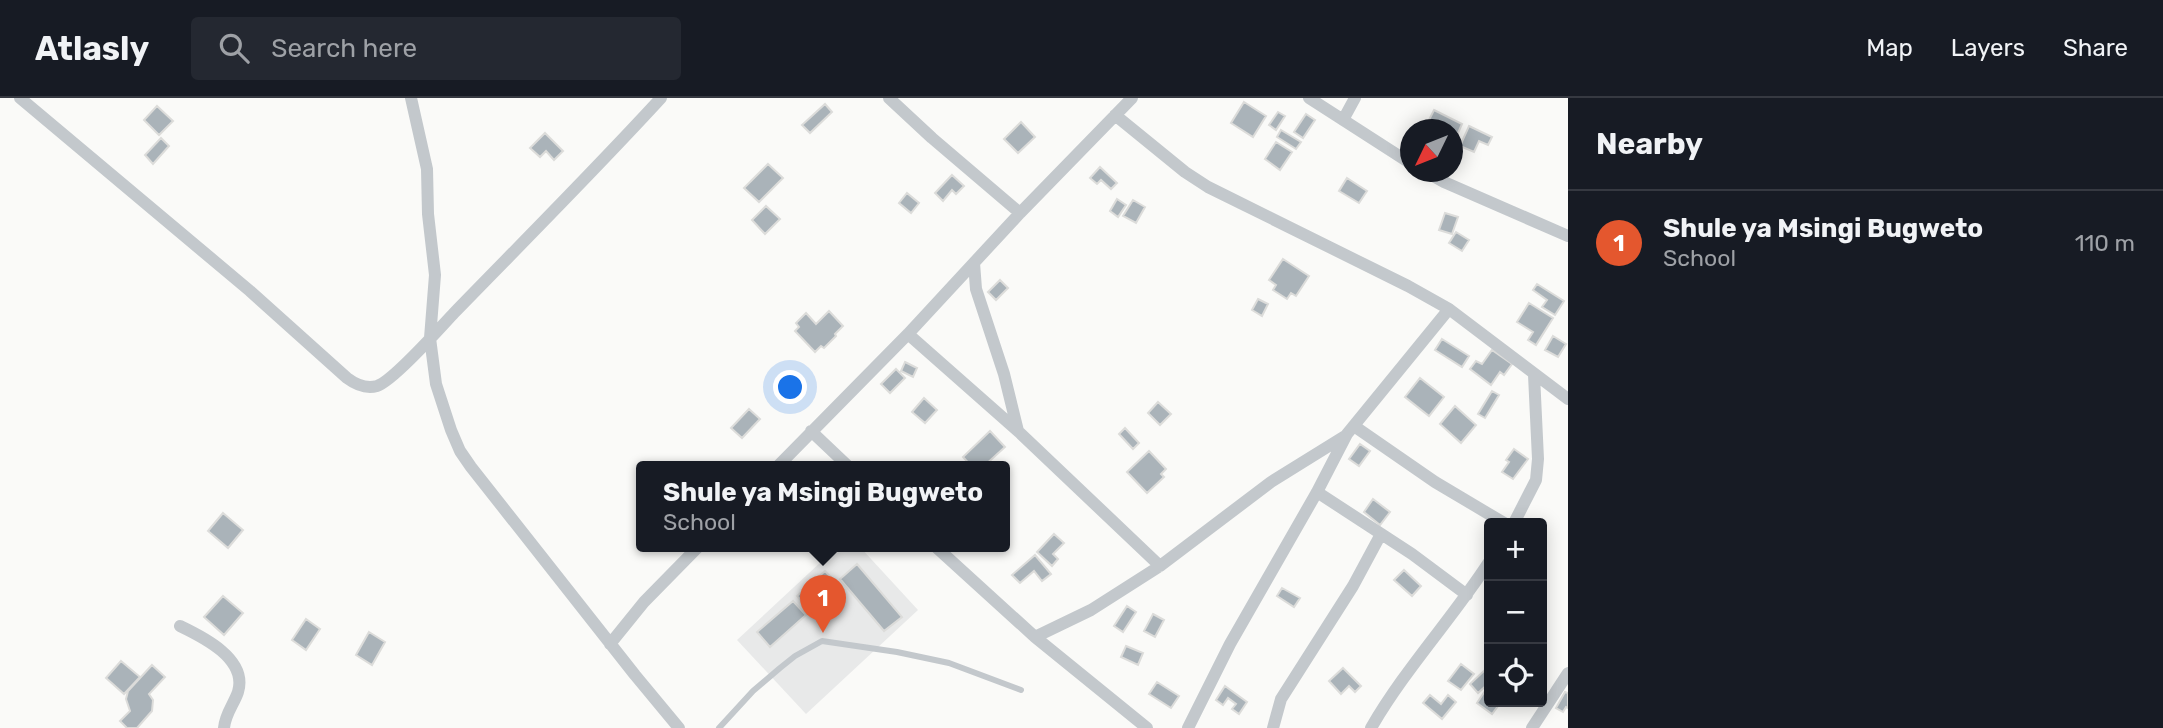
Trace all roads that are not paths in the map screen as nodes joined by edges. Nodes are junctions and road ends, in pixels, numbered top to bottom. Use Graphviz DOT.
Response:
graph roads {
  1 [pos="20,98"];
  2 [pos="411,98"];
  3 [pos="662,98"];
  4 [pos="889,98"];
  5 [pos="1132,98"];
  6 [pos="1309,98"];
  7 [pos="1356,98"];
  8 [pos="1115,116"];
  9 [pos="1343,120"];
  10 [pos="1400,157"];
  11 [pos="1444,182"];
  12 [pos="1020,213"];
  13 [pos="1568,236"];
  14 [pos="974,263"];
  15 [pos="1449,309"];
  16 [pos="908,334"];
  17 [pos="430,338"];
  18 [pos="1534,374"];
  19 [pos="1568,399"];
  20 [pos="1351,430"];
  21 [pos="811,431"];
  22 [pos="1018,432"];
  23 [pos="783,461"];
  24 [pos="843,461"];
  25 [pos="1317,492"];
  26 [pos="1496,518"];
  27 [pos="1517,518"];
  28 [pos="1381,534"];
  29 [pos="693,552"];
  30 [pos="942,552"];
  31 [pos="1160,566"];
  32 [pos="1484,570"];
  33 [pos="1467,595"];
  34 [pos="180,626"];
  35 [pos="1035,637"];
  36 [pos="610,644"];
  37 [pos="1568,673"];
  38 [pos="1021,690"];
  39 [pos="224,728"];
  40 [pos="679,728"];
  41 [pos="719,728"];
  42 [pos="1147,728"];
  43 [pos="1188,728"];
  44 [pos="1273,728"];
  45 [pos="1371,728"];
  46 [pos="1532,728"];
  1 -- 17 [label="street"];
  2 -- 17 [label="street"];
  3 -- 17 [label="street"];
  4 -- 12 [label="street"];
  5 -- 8 [label="street"];
  6 -- 9 [label="street"];
  7 -- 9 [label="street"];
  8 -- 12 [label="street"];
  8 -- 15 [label="street"];
  9 -- 10 [label="street"];
  11 -- 13 [label="street"];
  12 -- 14 [label="street"];
  14 -- 16 [label="street"];
  14 -- 22 [label="street"];
  15 -- 18 [label="street"];
  15 -- 20 [label="street"];
  16 -- 21 [label="street"];
  16 -- 22 [label="street"];
  17 -- 36 [label="street"];
  18 -- 19 [label="street"];
  18 -- 27 [label="street"];
  20 -- 25 [label="street"];
  20 -- 26 [label="street"];
  20 -- 31 [label="street"];
  21 -- 23 [label="street"];
  21 -- 24 [label="street"];
  22 -- 31 [label="street"];
  25 -- 28 [label="street"];
  25 -- 43 [label="street"];
  28 -- 33 [label="street"];
  28 -- 44 [label="street"];
  29 -- 36 [label="street"];
  30 -- 35 [label="street"];
  31 -- 35 [label="street"];
  32 -- 33 [label="street"];
  33 -- 45 [label="street"];
  34 -- 39 [label="street"];
  35 -- 42 [label="street"];
  36 -- 40 [label="street"];
  37 -- 46 [label="street"];
  38 -- 41 [label="lane"];
}
